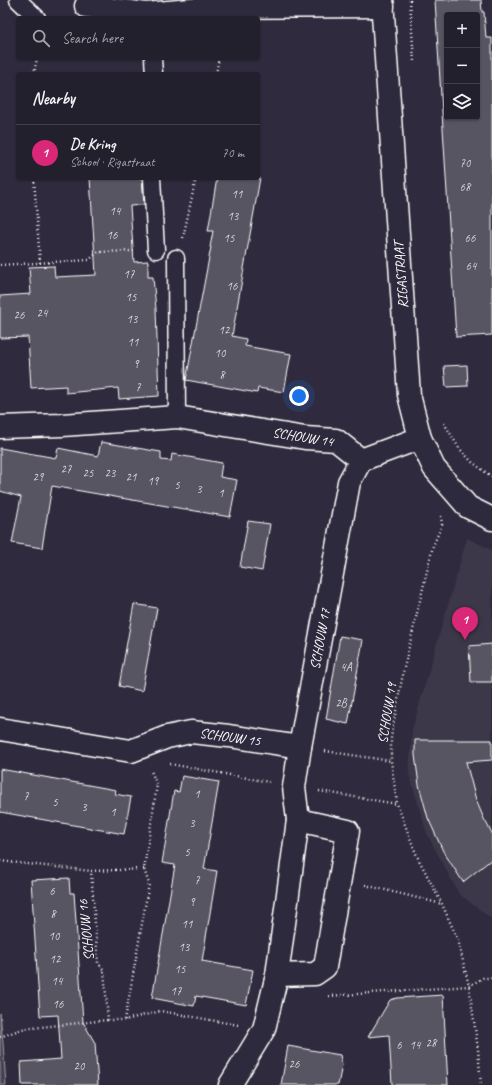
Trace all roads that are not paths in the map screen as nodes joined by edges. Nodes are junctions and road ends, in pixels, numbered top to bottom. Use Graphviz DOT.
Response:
graph roads {
  1 [pos="18,0"];
  2 [pos="247,3"];
  3 [pos="314,3"];
  4 [pos="382,3"];
  5 [pos="86,6"];
  6 [pos="35,16"];
  7 [pos="146,16"];
  8 [pos="152,60"];
  9 [pos="154,72"];
  10 [pos="152,180"];
  11 [pos="156,250"];
  12 [pos="176,258"];
  13 [pos="177,417"];
  14 [pos="0,427"];
  15 [pos="420,438"];
  16 [pos="361,460"];
  17 [pos="492,519"];
  18 [pos="0,729"];
  19 [pos="300,747"];
  20 [pos="298,820"];
  21 [pos="277,975"];
  22 [pos="230,1085"];
  1 -- 6 [label="street"];
  2 -- 3 [label="street"];
  2 -- 7 [label="street"];
  3 -- 4 [label="street"];
  4 -- 15 [label="street, RIGASTRAAT"];
  5 -- 7 [label="street"];
  8 -- 9 [label="street"];
  10 -- 11 [label="street"];
  12 -- 13 [label="street"];
  13 -- 14 [label="street, SCHOUW 14"];
  13 -- 16 [label="street, SCHOUW 14"];
  15 -- 16 [label="street"];
  15 -- 17 [label="street, RIGASTRAAT"];
  16 -- 19 [label="street, SCHOUW 17"];
  18 -- 19 [label="street, SCHOUW 15"];
  19 -- 20 [label="street, SCHOUW 17"];
  20 -- 21 [label="street, SCHOUW 17"];
  20 -- 21 [label="street"];
  21 -- 22 [label="street, SCHOUW 17"];
}
